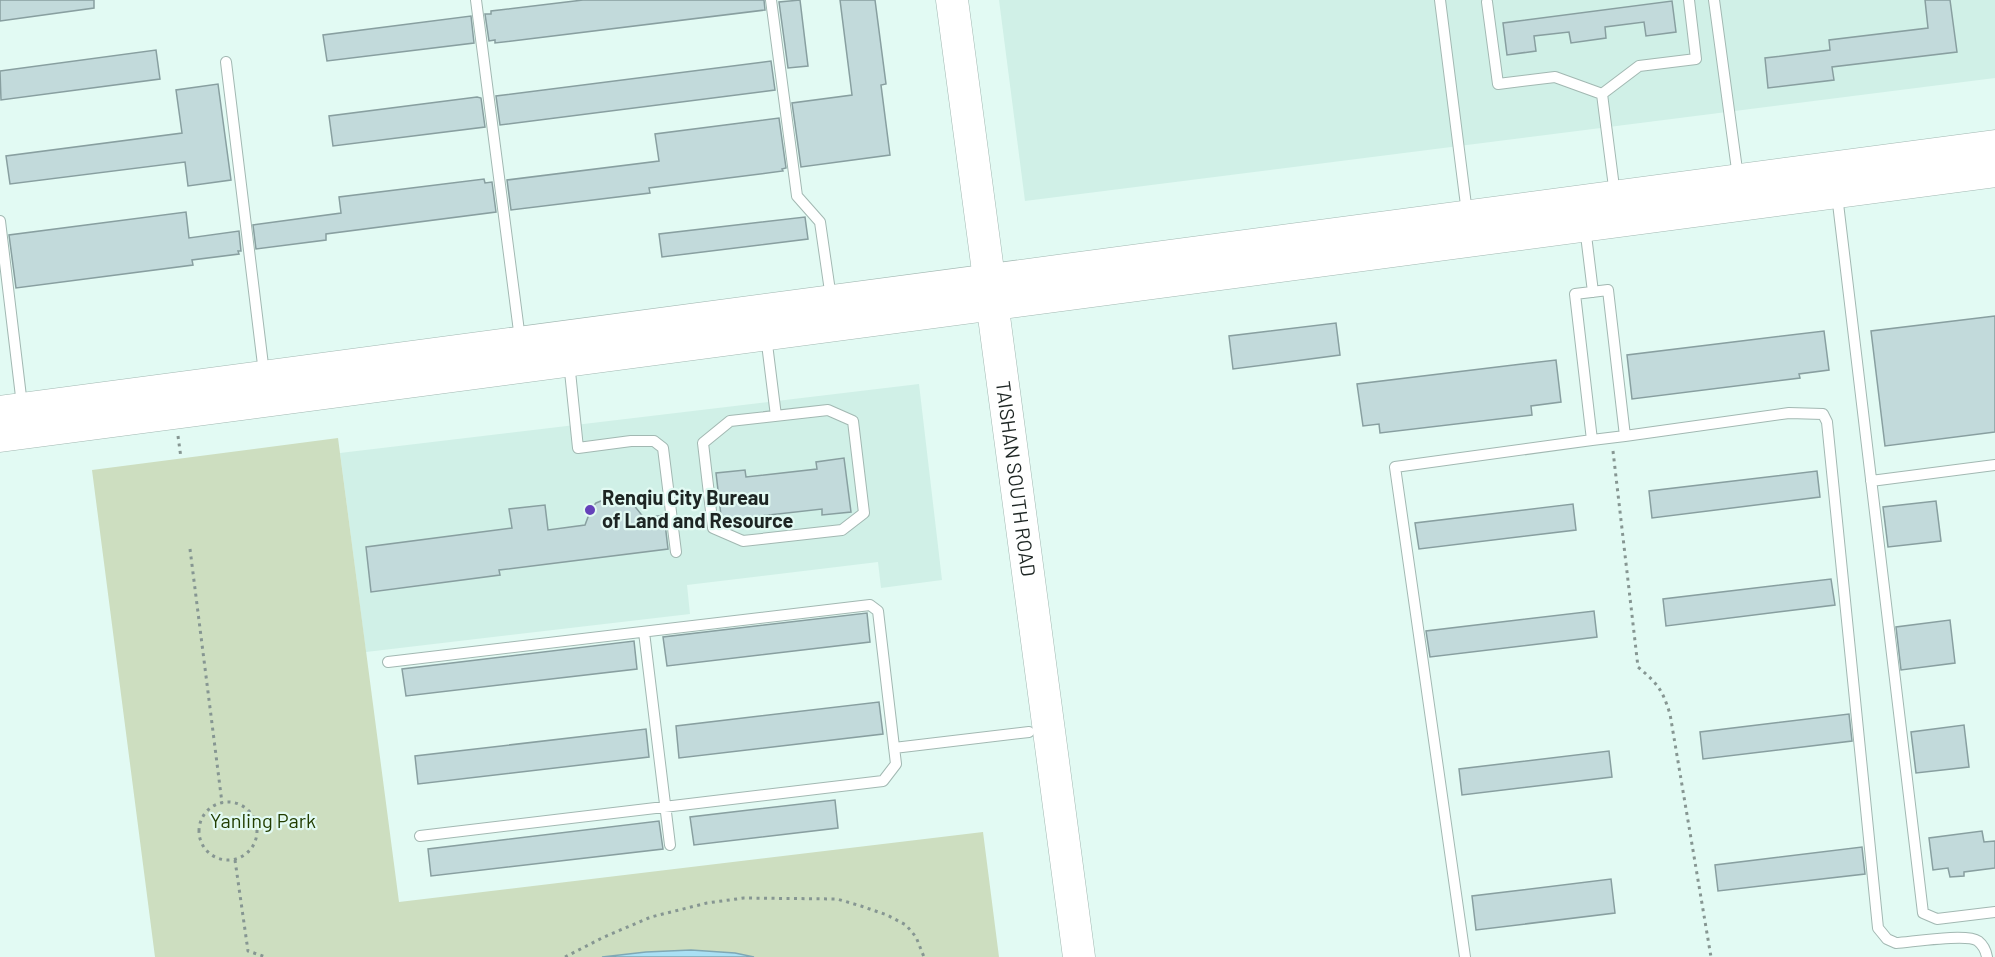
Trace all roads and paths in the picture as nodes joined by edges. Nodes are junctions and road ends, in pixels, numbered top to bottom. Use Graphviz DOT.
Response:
graph roads {
  1 [pos="476,0"];
  2 [pos="771,0"];
  3 [pos="931,0"];
  4 [pos="952,0"];
  5 [pos="1440,0"];
  6 [pos="1689,0"];
  7 [pos="1714,0"];
  8 [pos="1487,2"];
  9 [pos="226,62"];
  10 [pos="1602,94"];
  11 [pos="1995,146"];
  12 [pos="1995,171"];
  13 [pos="1739,180"];
  14 [pos="1837,192"];
  15 [pos="1615,196"];
  16 [pos="1468,216"];
  17 [pos="0,221"];
  18 [pos="1585,226"];
  19 [pos="1593,292"];
  20 [pos="981,294"];
  21 [pos="832,301"];
  22 [pos="766,334"];
  23 [pos="520,343"];
  24 [pos="568,361"];
  25 [pos="265,376"];
  26 [pos="11,410"];
  27 [pos="776,416"];
  28 [pos="0,436"];
  29 [pos="1625,436"];
  30 [pos="1612,438"];
  31 [pos="1592,441"];
  32 [pos="1995,465"];
  33 [pos="1871,481"];
  34 [pos="190,549"];
  35 [pos="676,552"];
  36 [pos="644,632"];
  37 [pos="388,662"];
  38 [pos="1029,732"];
  39 [pos="894,748"];
  40 [pos="222,803"];
  41 [pos="665,807"];
  42 [pos="420,836"];
  43 [pos="670,845"];
  44 [pos="235,860"];
  45 [pos="1995,912"];
  46 [pos="266,957"];
  47 [pos="566,957"];
  48 [pos="924,957"];
  49 [pos="1058,957"];
  50 [pos="1079,957"];
  51 [pos="1465,957"];
  52 [pos="1711,957"];
  53 [pos="1987,957"];
  1 -- 23 [label="lane"];
  2 -- 21 [label="lane"];
  3 -- 20 [label="main road, TAISHAN SOUTH ROAD"];
  4 -- 20 [label="main road, TAISHAN SOUTH ROAD"];
  5 -- 16 [label="lane"];
  6 -- 10 [label="lane"];
  7 -- 13 [label="lane"];
  8 -- 10 [label="lane"];
  9 -- 25 [label="lane"];
  10 -- 15 [label="lane"];
  11 -- 13 [label="main road"];
  12 -- 14 [label="main road"];
  13 -- 15 [label="main road"];
  14 -- 18 [label="main road"];
  14 -- 33 [label="lane"];
  15 -- 16 [label="main road"];
  16 -- 20 [label="main road"];
  17 -- 26 [label="lane"];
  18 -- 19 [label="lane"];
  18 -- 20 [label="main road"];
  19 -- 29 [label="lane"];
  19 -- 31 [label="lane"];
  20 -- 21 [label="main road"];
  20 -- 22 [label="main road"];
  20 -- 38 [label="main road, TAISHAN SOUTH ROAD"];
  20 -- 50 [label="main road, TAISHAN SOUTH ROAD"];
  21 -- 23 [label="main road"];
  22 -- 24 [label="main road"];
  22 -- 27 [label="lane"];
  23 -- 25 [label="main road"];
  24 -- 28 [label="main road"];
  24 -- 35 [label="lane"];
  25 -- 26 [label="main road"];
  27 -- 27 [label="lane"];
  29 -- 30 [label="lane"];
  29 -- 53 [label="lane"];
  30 -- 31 [label="lane"];
  30 -- 52 [label="path"];
  31 -- 51 [label="lane"];
  32 -- 33 [label="lane"];
  33 -- 45 [label="lane"];
  34 -- 40 [label="path"];
  36 -- 37 [label="lane"];
  36 -- 39 [label="lane"];
  36 -- 41 [label="lane"];
  38 -- 39 [label="lane"];
  38 -- 49 [label="main road, TAISHAN SOUTH ROAD"];
  39 -- 41 [label="lane"];
  40 -- 44 [label="path"];
  40 -- 44 [label="path"];
  41 -- 42 [label="lane"];
  41 -- 43 [label="lane"];
  44 -- 46 [label="path"];
  47 -- 48 [label="path"];
}
